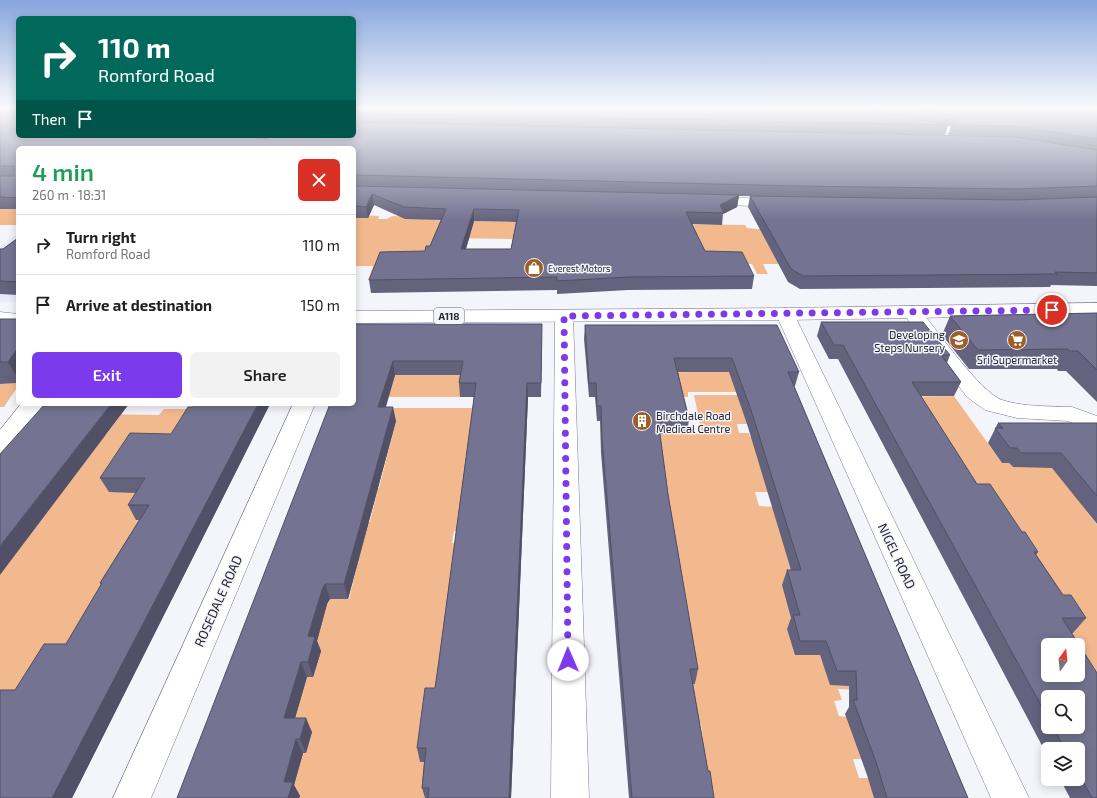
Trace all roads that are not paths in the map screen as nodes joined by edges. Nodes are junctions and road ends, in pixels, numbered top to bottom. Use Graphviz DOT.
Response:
graph roads {
  1 [pos="694,200"];
  2 [pos="794,203"];
  3 [pos="1097,309"];
  4 [pos="912,312"];
  5 [pos="785,314"];
  6 [pos="564,316"];
  7 [pos="356,317"];
  8 [pos="31,406"];
  9 [pos="303,406"];
  10 [pos="1097,424"];
  11 [pos="0,446"];
  12 [pos="132,798"];
  13 [pos="570,798"];
  14 [pos="1010,798"];
  1 -- 2 [label="street"];
  3 -- 4 [label="street, A118"];
  4 -- 5 [label="street, A118"];
  4 -- 10 [label="street"];
  5 -- 6 [label="street, A118"];
  5 -- 14 [label="street, NIGEL ROAD"];
  6 -- 7 [label="street, A118"];
  6 -- 13 [label="street"];
  8 -- 11 [label="street"];
  9 -- 12 [label="street, ROSEDALE ROAD"];
}
